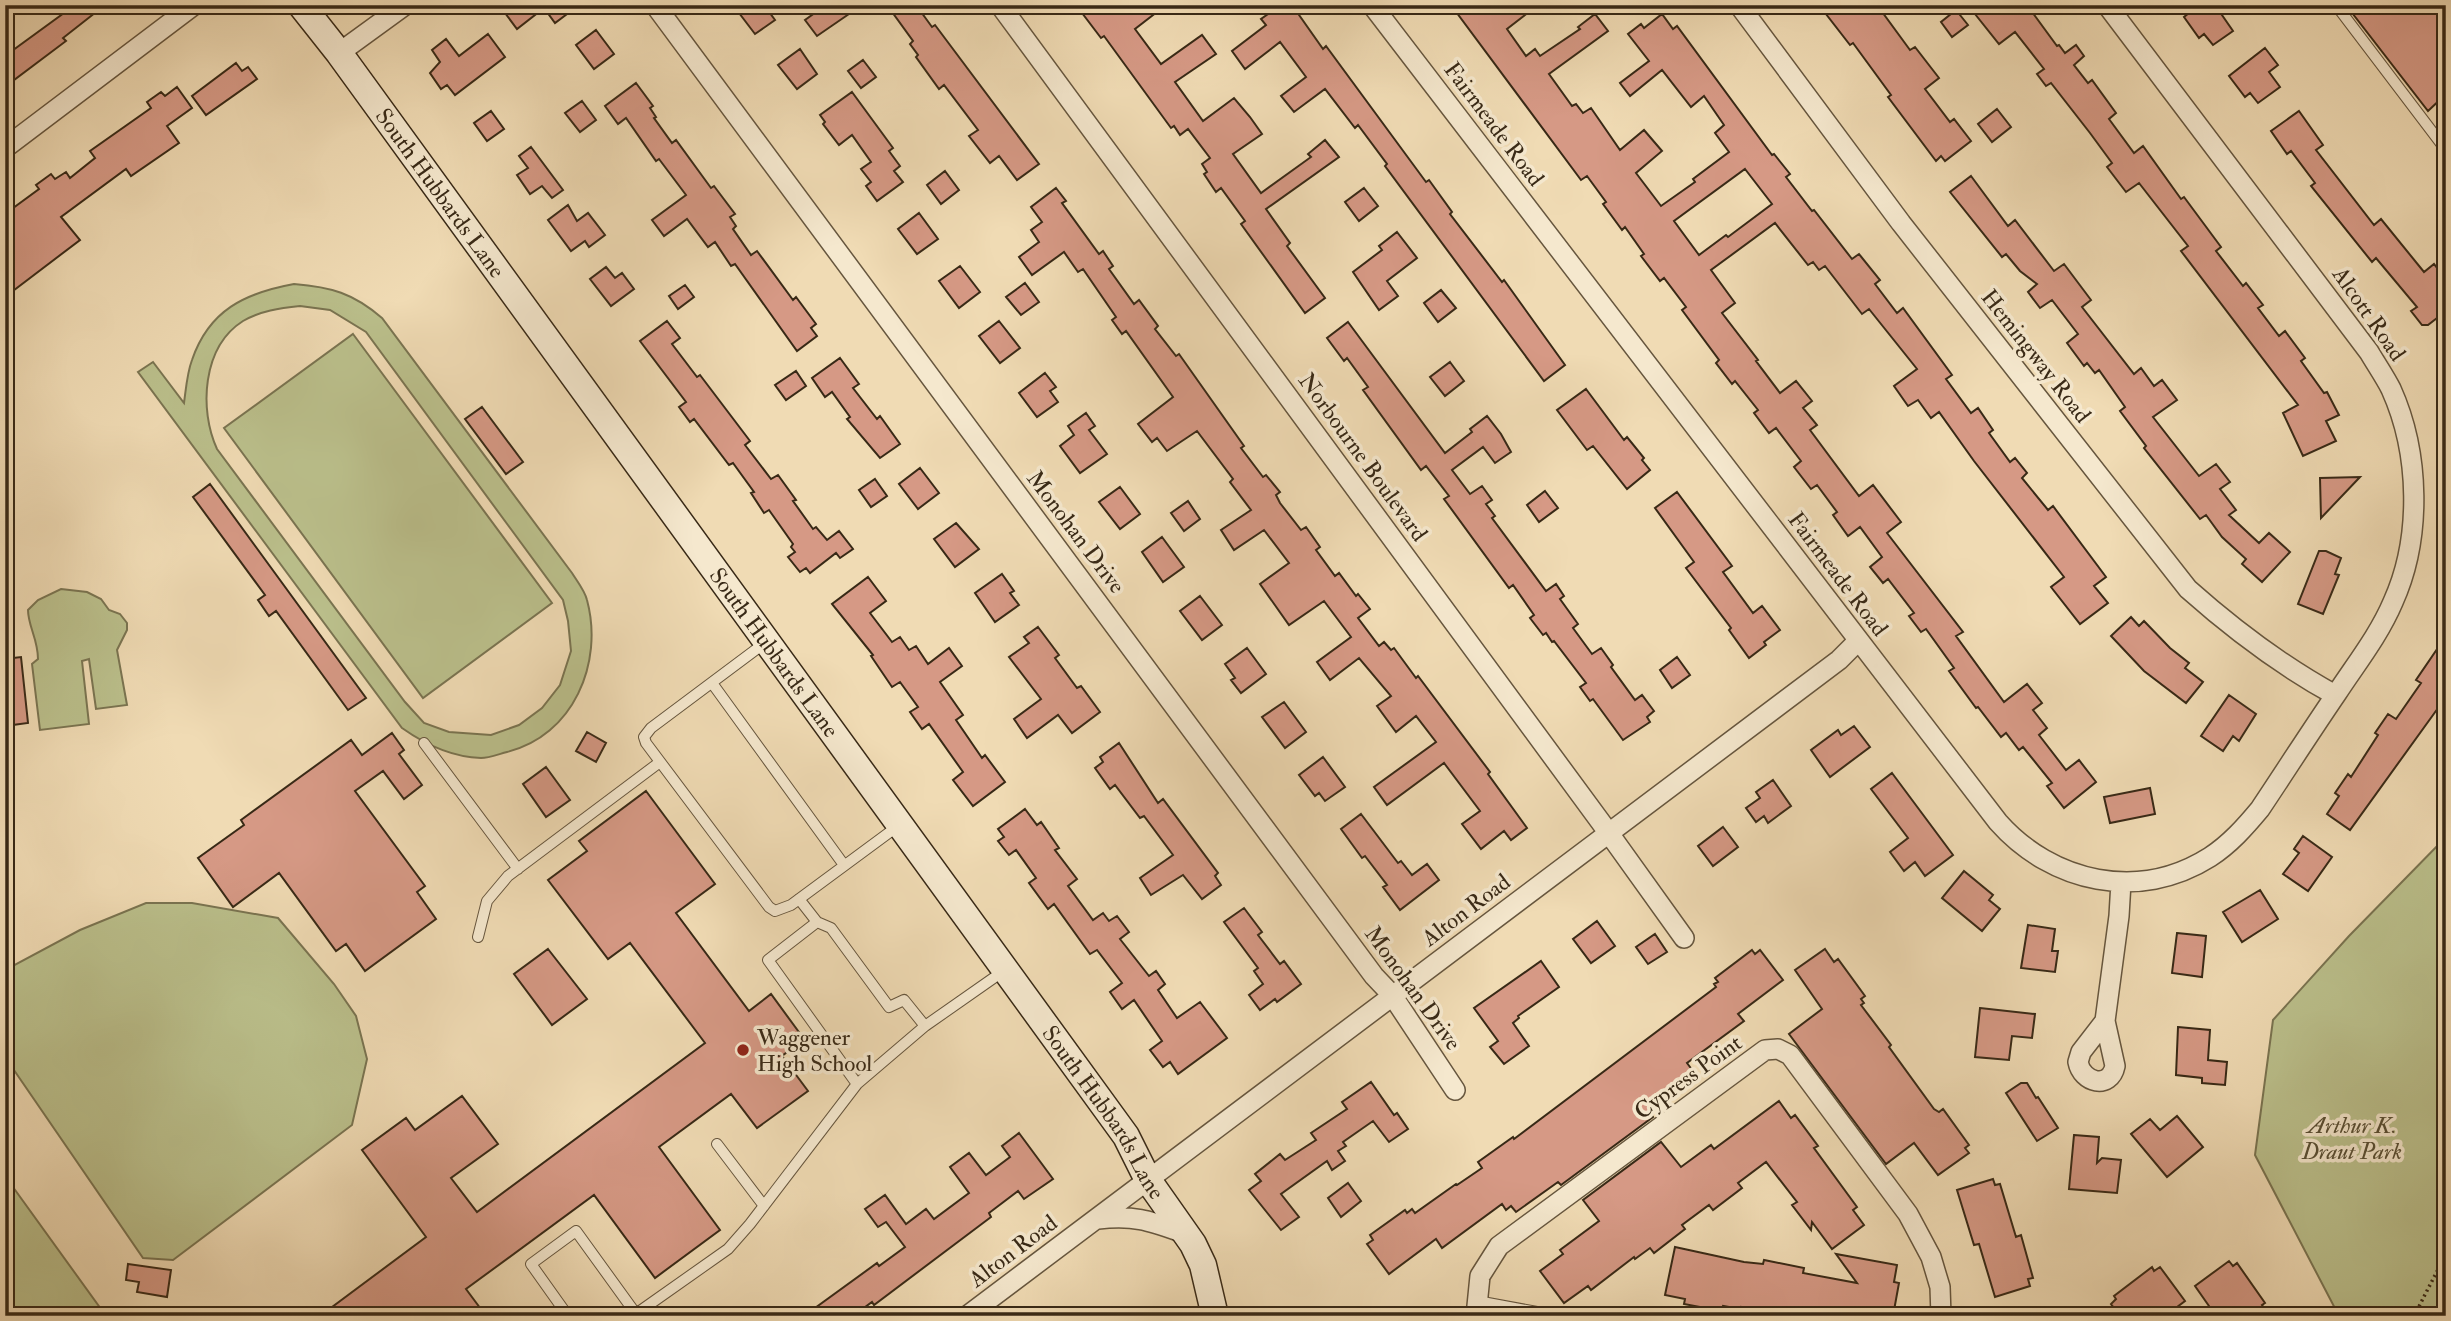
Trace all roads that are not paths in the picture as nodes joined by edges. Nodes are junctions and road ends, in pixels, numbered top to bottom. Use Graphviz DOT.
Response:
graph roads {
  1 [pos="194,5"];
  2 [pos="302,5"];
  3 [pos="405,5"];
  4 [pos="656,5"];
  5 [pos="1000,5"];
  6 [pos="1373,5"];
  7 [pos="1740,5"];
  8 [pos="2107,5"];
  9 [pos="2336,5"];
  10 [pos="339,53"];
  11 [pos="5,148"];
  12 [pos="2446,150"];
  13 [pos="1858,641"];
  14 [pos="767,642"];
  15 [pos="712,682"];
  16 [pos="2335,695"];
  17 [pos="424,743"];
  18 [pos="660,762"];
  19 [pos="900,825"];
  20 [pos="1608,832"];
  21 [pos="844,865"];
  22 [pos="518,869"];
  23 [pos="2122,882"];
  24 [pos="799,899"];
  25 [pos="817,922"];
  26 [pos="478,937"];
  27 [pos="1684,938"];
  28 [pos="1005,969"];
  29 [pos="1392,995"];
  30 [pos="2105,1021"];
  31 [pos="925,1026"];
  32 [pos="857,1084"];
  33 [pos="1455,1090"];
  34 [pos="717,1144"];
  35 [pos="1148,1180"];
  36 [pos="764,1206"];
  37 [pos="1097,1219"];
  38 [pos="1186,1234"];
  39 [pos="1476,1308"];
  40 [pos="635,1315"];
  41 [pos="568,1316"];
  42 [pos="967,1316"];
  43 [pos="1215,1316"];
  44 [pos="1390,1316"];
  45 [pos="1412,1316"];
  46 [pos="1559,1316"];
  47 [pos="1941,1316"];
  1 -- 11 [label="street"];
  2 -- 10 [label="street, South Hubbards Lane"];
  3 -- 10 [label="street"];
  4 -- 29 [label="street, Monohan Drive"];
  5 -- 20 [label="street, Norbourne Boulevard"];
  6 -- 13 [label="street, Fairmeade Road"];
  7 -- 16 [label="street, Hemingway Road"];
  8 -- 16 [label="street, Alcott Road"];
  9 -- 12 [label="lane"];
  10 -- 14 [label="street, South Hubbards Lane"];
  13 -- 20 [label="street, Alton Road"];
  13 -- 23 [label="street, Fairmeade Road"];
  14 -- 15 [label="lane"];
  14 -- 19 [label="street, South Hubbards Lane"];
  15 -- 18 [label="lane"];
  15 -- 21 [label="lane"];
  16 -- 23 [label="street, Fairmeade Road"];
  17 -- 22 [label="lane"];
  18 -- 22 [label="lane"];
  18 -- 24 [label="lane"];
  19 -- 21 [label="lane"];
  19 -- 28 [label="street, South Hubbards Lane"];
  20 -- 27 [label="street, Norbourne Boulevard"];
  20 -- 29 [label="street, Alton Road"];
  21 -- 24 [label="lane"];
  22 -- 26 [label="lane"];
  23 -- 30 [label="street"];
  24 -- 25 [label="lane"];
  25 -- 31 [label="lane"];
  25 -- 32 [label="lane"];
  28 -- 31 [label="lane"];
  28 -- 35 [label="street, South Hubbards Lane"];
  29 -- 33 [label="street, Monohan Drive"];
  29 -- 35 [label="street, Alton Road"];
  31 -- 32 [label="lane"];
  32 -- 36 [label="lane"];
  34 -- 36 [label="lane"];
  35 -- 37 [label="street, Alton Road"];
  35 -- 38 [label="street, South Hubbards Lane"];
  36 -- 40 [label="lane"];
  37 -- 38 [label="street"];
  37 -- 42 [label="street, Alton Road"];
  38 -- 43 [label="street, South Hubbards Lane"];
  39 -- 46 [label="lane"];
  39 -- 47 [label="street, Cypress Point"];
  40 -- 41 [label="lane"];
  44 -- 45 [label="lane"];
}
